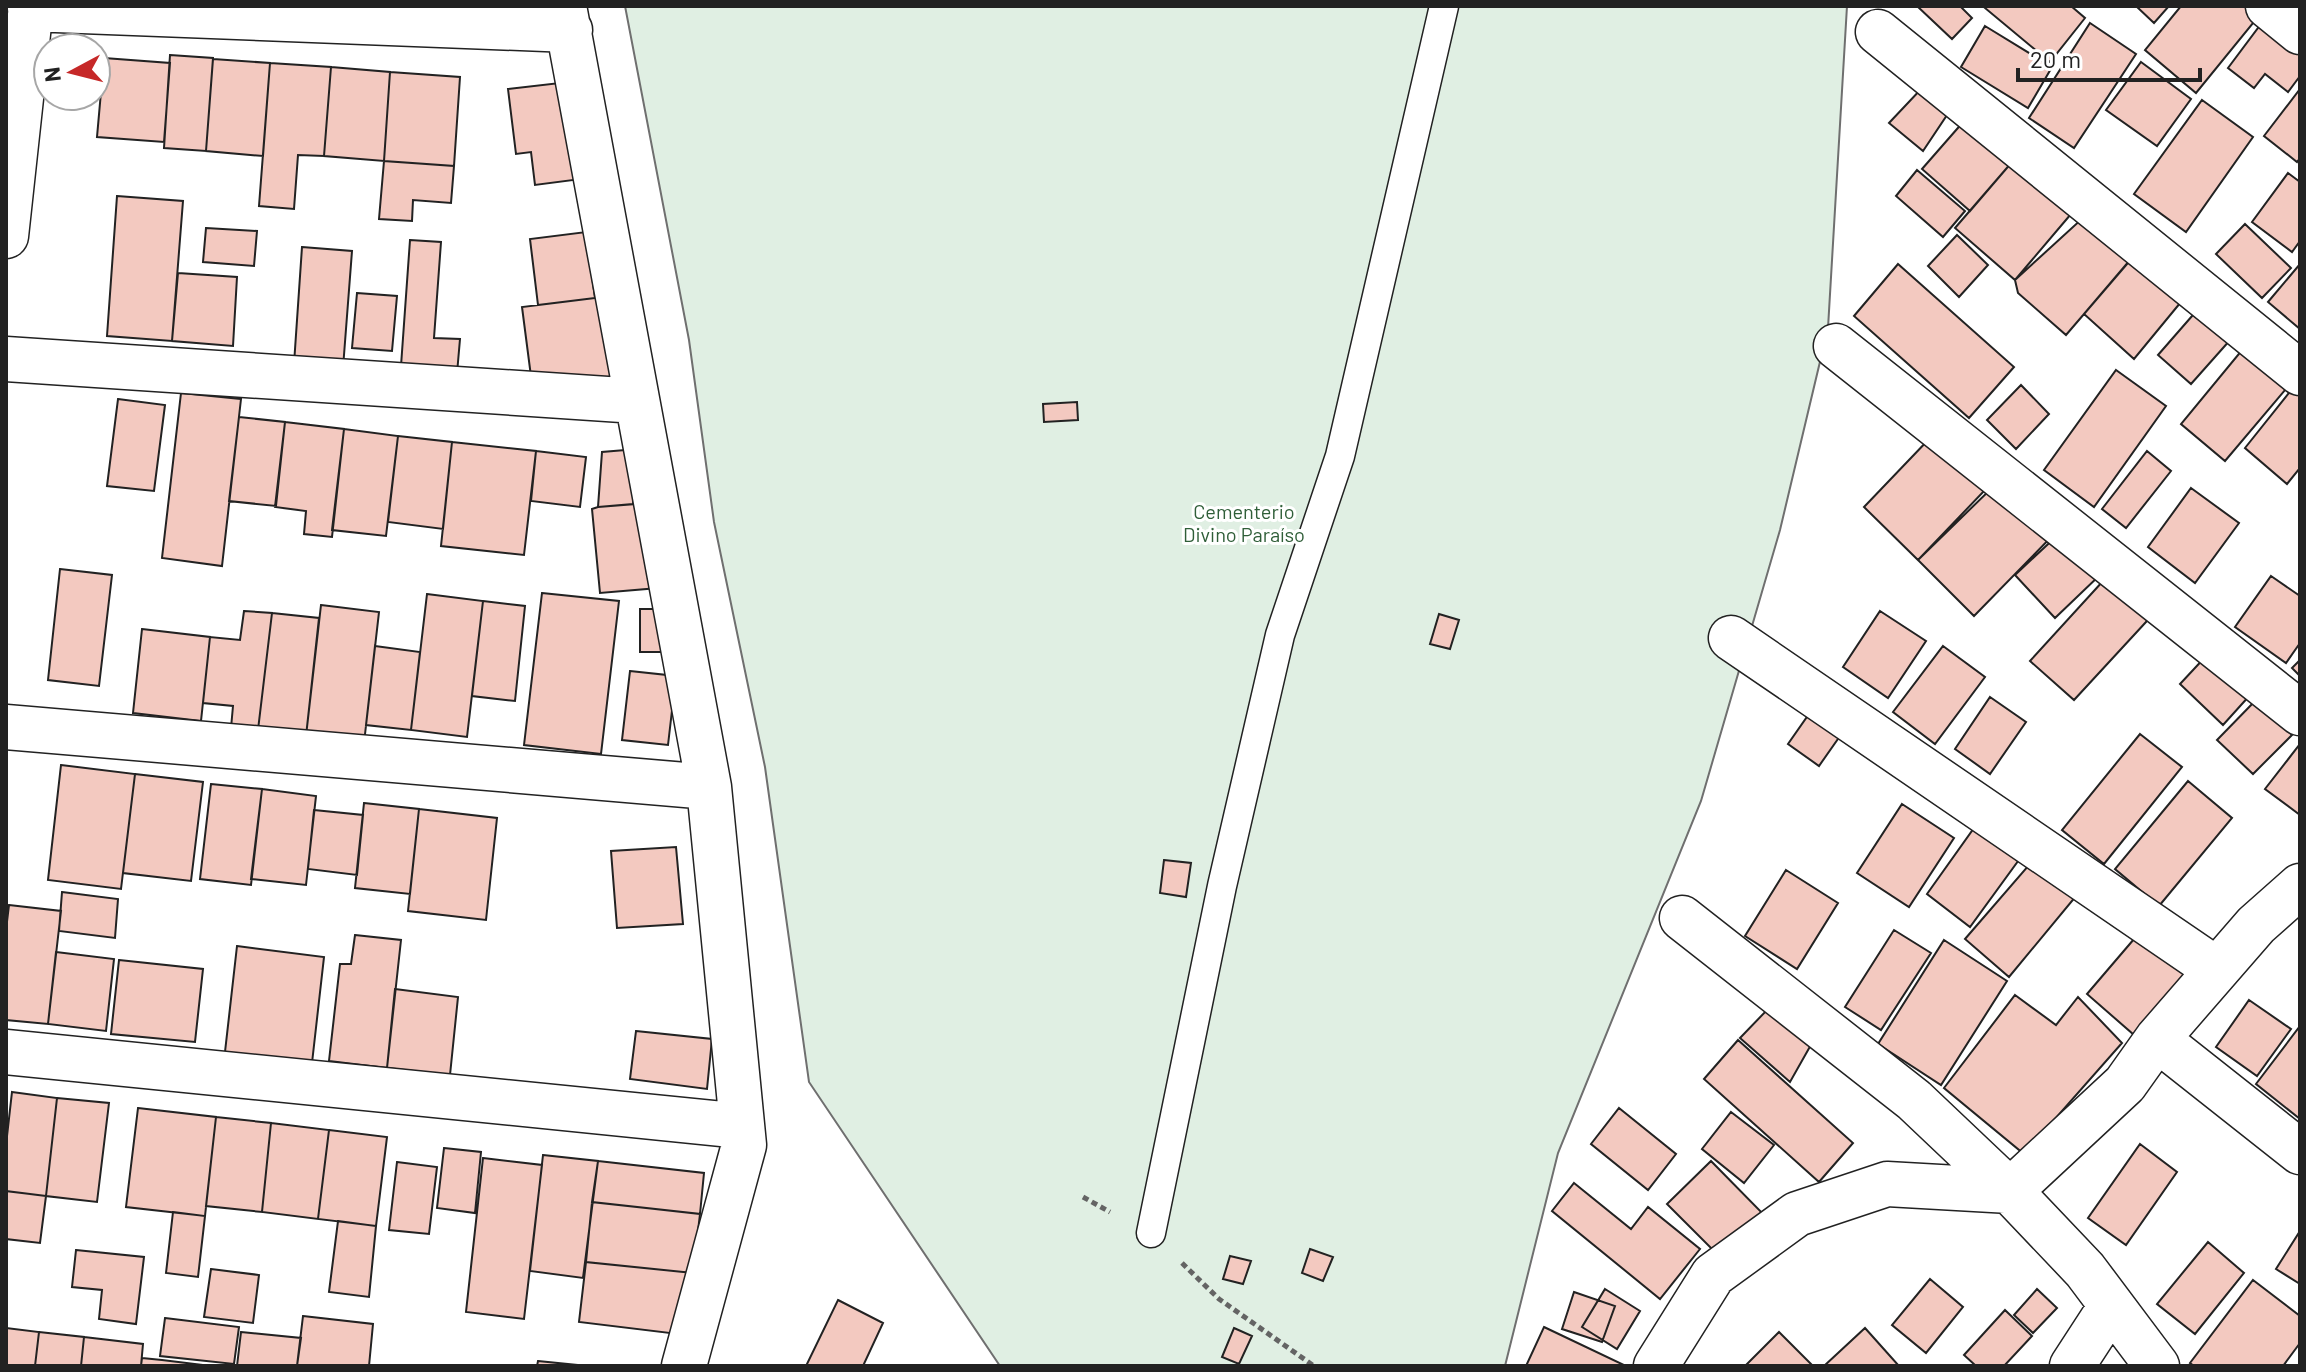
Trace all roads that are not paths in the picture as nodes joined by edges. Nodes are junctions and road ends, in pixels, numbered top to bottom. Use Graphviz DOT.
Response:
graph roads {
  1 [pos="1444,6"];
  2 [pos="2268,6"];
  3 [pos="31,8"];
  4 [pos="567,18"];
  5 [pos="1878,32"];
  6 [pos="2300,32"];
  7 [pos="6,236"];
  8 [pos="1836,346"];
  9 [pos="6,359"];
  10 [pos="2300,373"];
  11 [pos="637,401"];
  12 [pos="1731,638"];
  13 [pos="2300,713"];
  14 [pos="6,727"];
  15 [pos="709,787"];
  16 [pos="2300,886"];
  17 [pos="1682,918"];
  18 [pos="2217,970"];
  19 [pos="2157,1039"];
  20 [pos="6,1052"];
  21 [pos="742,1126"];
  22 [pos="2300,1152"];
  23 [pos="2010,1191"];
  24 [pos="1151,1233"];
  25 [pos="2111,1306"];
  26 [pos="684,1366"];
  27 [pos="1656,1366"];
  28 [pos="2072,1366"];
  29 [pos="2157,1366"];
  1 -- 24 [label="lane"];
  2 -- 6 [label="street"];
  3 -- 4 [label="street"];
  3 -- 7 [label="street"];
  4 -- 11 [label="street"];
  5 -- 10 [label="street"];
  8 -- 13 [label="street"];
  9 -- 11 [label="street"];
  11 -- 15 [label="street"];
  12 -- 18 [label="street"];
  14 -- 15 [label="street"];
  15 -- 21 [label="street"];
  16 -- 18 [label="street"];
  17 -- 23 [label="street"];
  18 -- 19 [label="street"];
  19 -- 22 [label="street"];
  19 -- 23 [label="street"];
  20 -- 21 [label="street"];
  21 -- 26 [label="street"];
  23 -- 25 [label="street"];
  23 -- 27 [label="street"];
  25 -- 28 [label="street"];
  25 -- 29 [label="street"];
}
